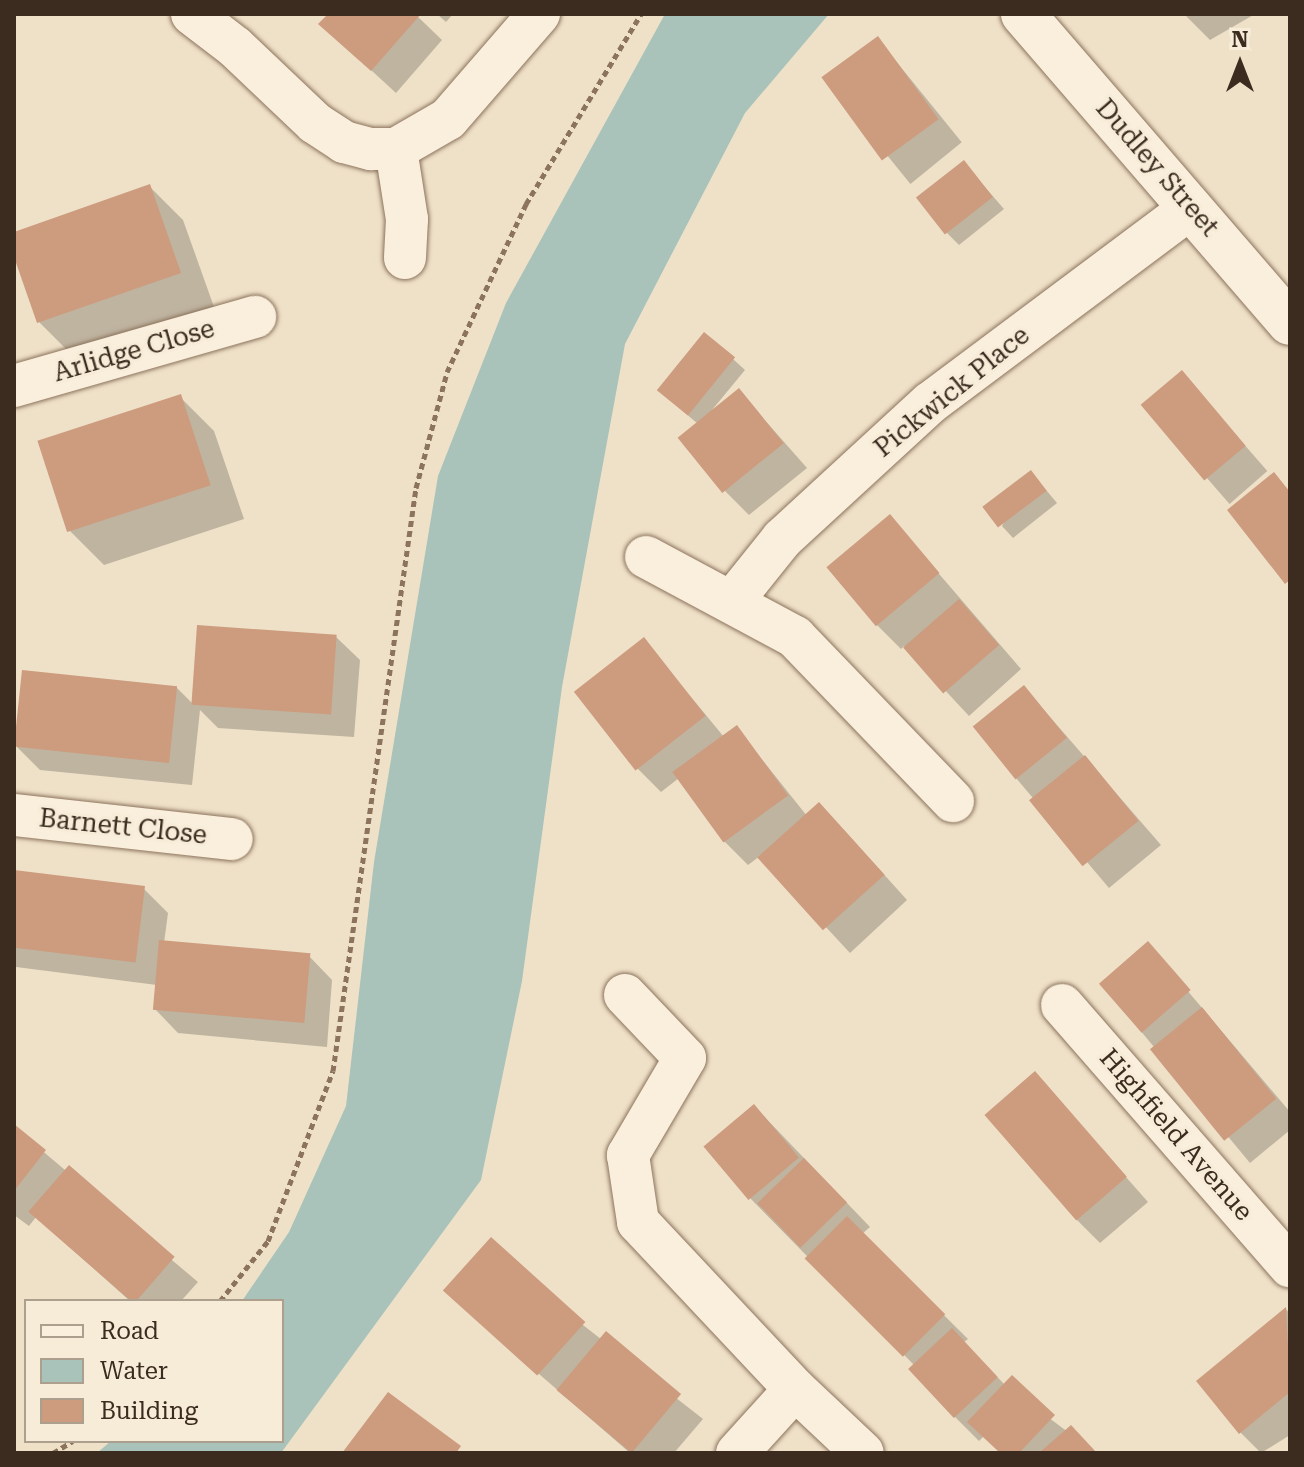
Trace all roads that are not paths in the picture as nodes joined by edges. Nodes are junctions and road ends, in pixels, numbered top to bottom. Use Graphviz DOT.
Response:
graph roads {
  1 [pos="192,14"];
  2 [pos="539,14"];
  3 [pos="1023,14"];
  4 [pos="396,149"];
  5 [pos="1191,208"];
  6 [pos="405,258"];
  7 [pos="255,317"];
  8 [pos="1290,323"];
  9 [pos="14,386"];
  10 [pos="646,557"];
  11 [pos="734,599"];
  12 [pos="953,801"];
  13 [pos="14,815"];
  14 [pos="232,839"];
  15 [pos="625,995"];
  16 [pos="1062,1005"];
  17 [pos="1290,1266"];
  18 [pos="795,1389"];
  19 [pos="737,1453"];
  20 [pos="863,1453"];
  1 -- 4 [label="street"];
  2 -- 4 [label="street"];
  3 -- 5 [label="street, Dudley Street"];
  4 -- 6 [label="street"];
  5 -- 8 [label="street, Dudley Street"];
  5 -- 11 [label="street, Pickwick Place"];
  7 -- 9 [label="street, Arlidge Close"];
  10 -- 11 [label="street"];
  11 -- 12 [label="street"];
  13 -- 14 [label="street, Barnett Close"];
  15 -- 18 [label="street"];
  16 -- 17 [label="street, Highfield Avenue"];
  18 -- 19 [label="street"];
  18 -- 20 [label="street"];
}
